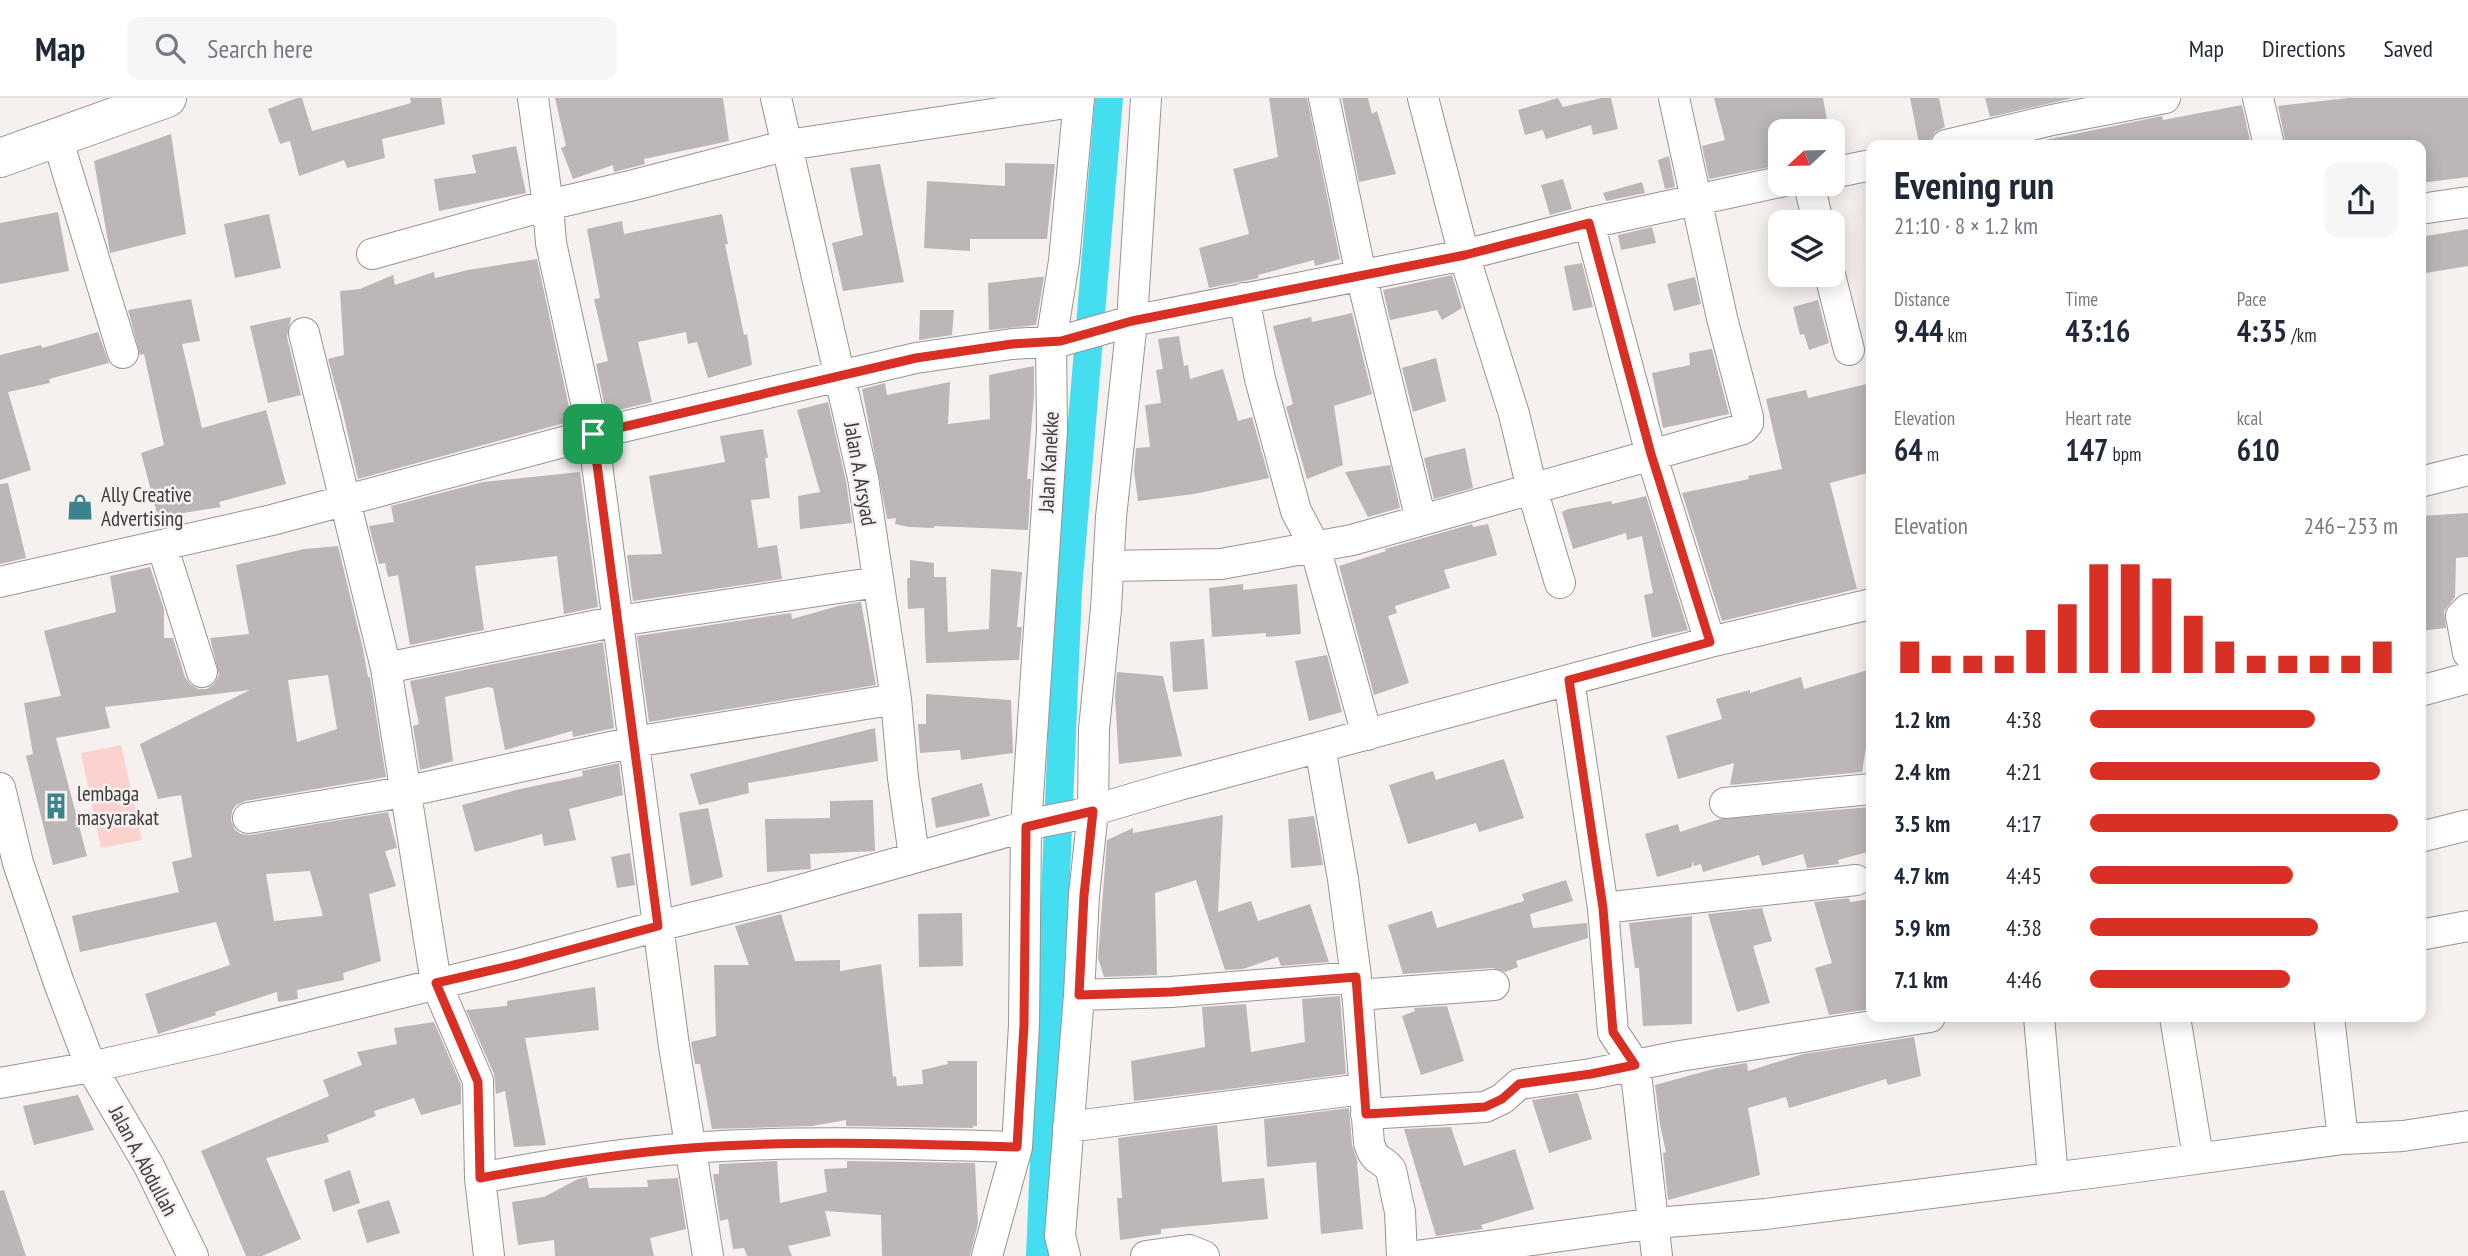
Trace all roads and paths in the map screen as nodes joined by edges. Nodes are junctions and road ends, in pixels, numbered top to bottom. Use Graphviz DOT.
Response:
graph roads {
  1 [pos="167,98"];
  2 [pos="533,98"];
  3 [pos="776,98"];
  4 [pos="1146,98"];
  5 [pos="1324,98"];
  6 [pos="1423,98"];
  7 [pos="1674,98"];
  8 [pos="2165,98"];
  9 [pos="2258,98"];
  10 [pos="1079,99"];
  11 [pos="57,138"];
  12 [pos="1966,140"];
  13 [pos="2268,140"];
  14 [pos="788,145"];
  15 [pos="0,159"];
  16 [pos="1866,166"];
  17 [pos="1845,170"];
  18 [pos="1768,184"];
  19 [pos="1695,199"];
  20 [pos="2468,202"];
  21 [pos="548,205"];
  22 [pos="2426,208"];
  23 [pos="1589,223"];
  24 [pos="372,254"];
  25 [pos="1465,255"];
  26 [pos="1361,275"];
  27 [pos="1833,287"];
  28 [pos="1244,298"];
  29 [pos="1123,324"];
  30 [pos="304,333"];
  31 [pos="1056,341"];
  32 [pos="1849,350"];
  33 [pos="123,354"];
  34 [pos="841,377"];
  35 [pos="593,434"];
  36 [pos="1651,454"];
  37 [pos="2468,470"];
  38 [pos="2426,480"];
  39 [pos="1532,489"];
  40 [pos="345,499"];
  41 [pos="1422,520"];
  42 [pos="162,545"];
  43 [pos="1315,547"];
  44 [pos="1108,566"];
  45 [pos="0,582"];
  46 [pos="878,582"];
  47 [pos="1560,583"];
  48 [pos="1866,605"];
  49 [pos="2468,609"];
  50 [pos="618,621"];
  51 [pos="1710,642"];
  52 [pos="2468,653"];
  53 [pos="386,667"];
  54 [pos="202,671"];
  55 [pos="2468,678"];
  56 [pos="1569,680"];
  57 [pos="2426,689"];
  58 [pos="896,699"];
  59 [pos="1367,735"];
  60 [pos="634,742"];
  61 [pos="1320,747"];
  62 [pos="0,788"];
  63 [pos="1866,789"];
  64 [pos="404,792"];
  65 [pos="1725,803"];
  66 [pos="1085,813"];
  67 [pos="248,818"];
  68 [pos="1033,825"];
  69 [pos="2468,825"];
  70 [pos="2426,836"];
  71 [pos="914,856"];
  72 [pos="1856,880"];
  73 [pos="1603,908"];
  74 [pos="658,926"];
  75 [pos="2468,926"];
  76 [pos="2426,933"];
  77 [pos="436,983"];
  78 [pos="1494,985"];
  79 [pos="1357,986"];
  80 [pos="1079,995"];
  81 [pos="1899,1022"];
  82 [pos="2039,1022"];
  83 [pos="2176,1022"];
  84 [pos="2330,1022"];
  85 [pos="1635,1065"];
  86 [pos="91,1067"];
  87 [pos="0,1083"];
  88 [pos="1365,1101"];
  89 [pos="2468,1126"];
  90 [pos="1068,1128"];
  91 [pos="2343,1139"];
  92 [pos="1017,1147"];
  93 [pos="691,1148"];
  94 [pos="2198,1157"];
  95 [pos="2053,1177"];
  96 [pos="480,1178"];
  97 [pos="1655,1223"];
  98 [pos="193,1256"];
  99 [pos="489,1256"];
  100 [pos="708,1256"];
  101 [pos="987,1256"];
  102 [pos="1065,1256"];
  103 [pos="1146,1256"];
  104 [pos="1204,1256"];
  105 [pos="1402,1256"];
  106 [pos="1416,1256"];
  107 [pos="1657,1256"];
  1 -- 11 [label="highway"];
  2 -- 21 [label="street"];
  3 -- 14 [label="street, Jalan A. Arsyad"];
  4 -- 29 [label="street"];
  5 -- 26 [label="street"];
  6 -- 25 [label="street"];
  7 -- 19 [label="street"];
  8 -- 12 [label="street"];
  9 -- 13 [label="street"];
  10 -- 14 [label="street"];
  10 -- 31 [label="street, Jalan Kanekke"];
  11 -- 15 [label="highway"];
  11 -- 33 [label="street"];
  14 -- 21 [label="street"];
  14 -- 34 [label="street, Jalan A. Arsyad"];
  16 -- 17 [label="street"];
  18 -- 19 [label="street"];
  19 -- 23 [label="street"];
  19 -- 36 [label="street"];
  20 -- 22 [label="street"];
  21 -- 24 [label="street"];
  21 -- 35 [label="street"];
  23 -- 25 [label="street"];
  23 -- 36 [label="street"];
  25 -- 26 [label="street"];
  25 -- 39 [label="street"];
  26 -- 28 [label="street"];
  26 -- 41 [label="street"];
  27 -- 32 [label="street"];
  28 -- 29 [label="street"];
  28 -- 43 [label="street"];
  29 -- 31 [label="street"];
  29 -- 44 [label="street"];
  30 -- 40 [label="street"];
  31 -- 34 [label="street"];
  31 -- 68 [label="street, Jalan Kanekke"];
  34 -- 35 [label="street"];
  34 -- 46 [label="street, Jalan A. Arsyad"];
  35 -- 40 [label="street"];
  35 -- 50 [label="street"];
  36 -- 39 [label="street"];
  36 -- 51 [label="street"];
  37 -- 38 [label="street"];
  39 -- 41 [label="street"];
  39 -- 47 [label="street"];
  40 -- 42 [label="street"];
  40 -- 53 [label="street"];
  41 -- 43 [label="street"];
  42 -- 45 [label="street"];
  42 -- 54 [label="street"];
  43 -- 44 [label="street"];
  43 -- 59 [label="street"];
  44 -- 66 [label="street"];
  46 -- 50 [label="street"];
  46 -- 58 [label="street, Jalan A. Arsyad"];
  48 -- 51 [label="street"];
  49 -- 52 [label="street"];
  50 -- 53 [label="street"];
  50 -- 60 [label="street"];
  51 -- 56 [label="street"];
  53 -- 64 [label="street"];
  55 -- 57 [label="street"];
  56 -- 59 [label="street"];
  56 -- 73 [label="street"];
  58 -- 60 [label="street"];
  58 -- 71 [label="street, Jalan A. Arsyad"];
  59 -- 61 [label="street"];
  60 -- 64 [label="street"];
  60 -- 74 [label="street"];
  61 -- 66 [label="street"];
  61 -- 79 [label="street"];
  62 -- 86 [label="street, Jalan A. Abdullah"];
  63 -- 65 [label="street"];
  64 -- 67 [label="street"];
  64 -- 77 [label="street"];
  66 -- 68 [label="street"];
  66 -- 80 [label="street"];
  68 -- 71 [label="street"];
  68 -- 92 [label="street, Jalan Kanekke"];
  69 -- 70 [label="street"];
  71 -- 74 [label="street"];
  72 -- 73 [label="street"];
  73 -- 85 [label="street"];
  74 -- 77 [label="street"];
  74 -- 93 [label="street"];
  75 -- 76 [label="street"];
  77 -- 86 [label="street"];
  77 -- 96 [label="street"];
  78 -- 79 [label="street"];
  79 -- 80 [label="street"];
  79 -- 88 [label="street"];
  80 -- 90 [label="street"];
  81 -- 85 [label="street"];
  82 -- 95 [label="street"];
  83 -- 94 [label="street"];
  84 -- 91 [label="street"];
  85 -- 88 [label="street"];
  85 -- 97 [label="street"];
  86 -- 87 [label="street"];
  86 -- 98 [label="street, Jalan A. Abdullah"];
  88 -- 90 [label="street"];
  88 -- 105 [label="street"];
  89 -- 91 [label="street"];
  90 -- 102 [label="street"];
  91 -- 94 [label="street"];
  92 -- 93 [label="street"];
  92 -- 101 [label="street, Jalan Kanekke"];
  93 -- 96 [label="street"];
  93 -- 100 [label="street"];
  94 -- 95 [label="street"];
  95 -- 97 [label="street"];
  96 -- 99 [label="street"];
  97 -- 106 [label="street"];
  97 -- 107 [label="street"];
  103 -- 104 [label="street"];
}
